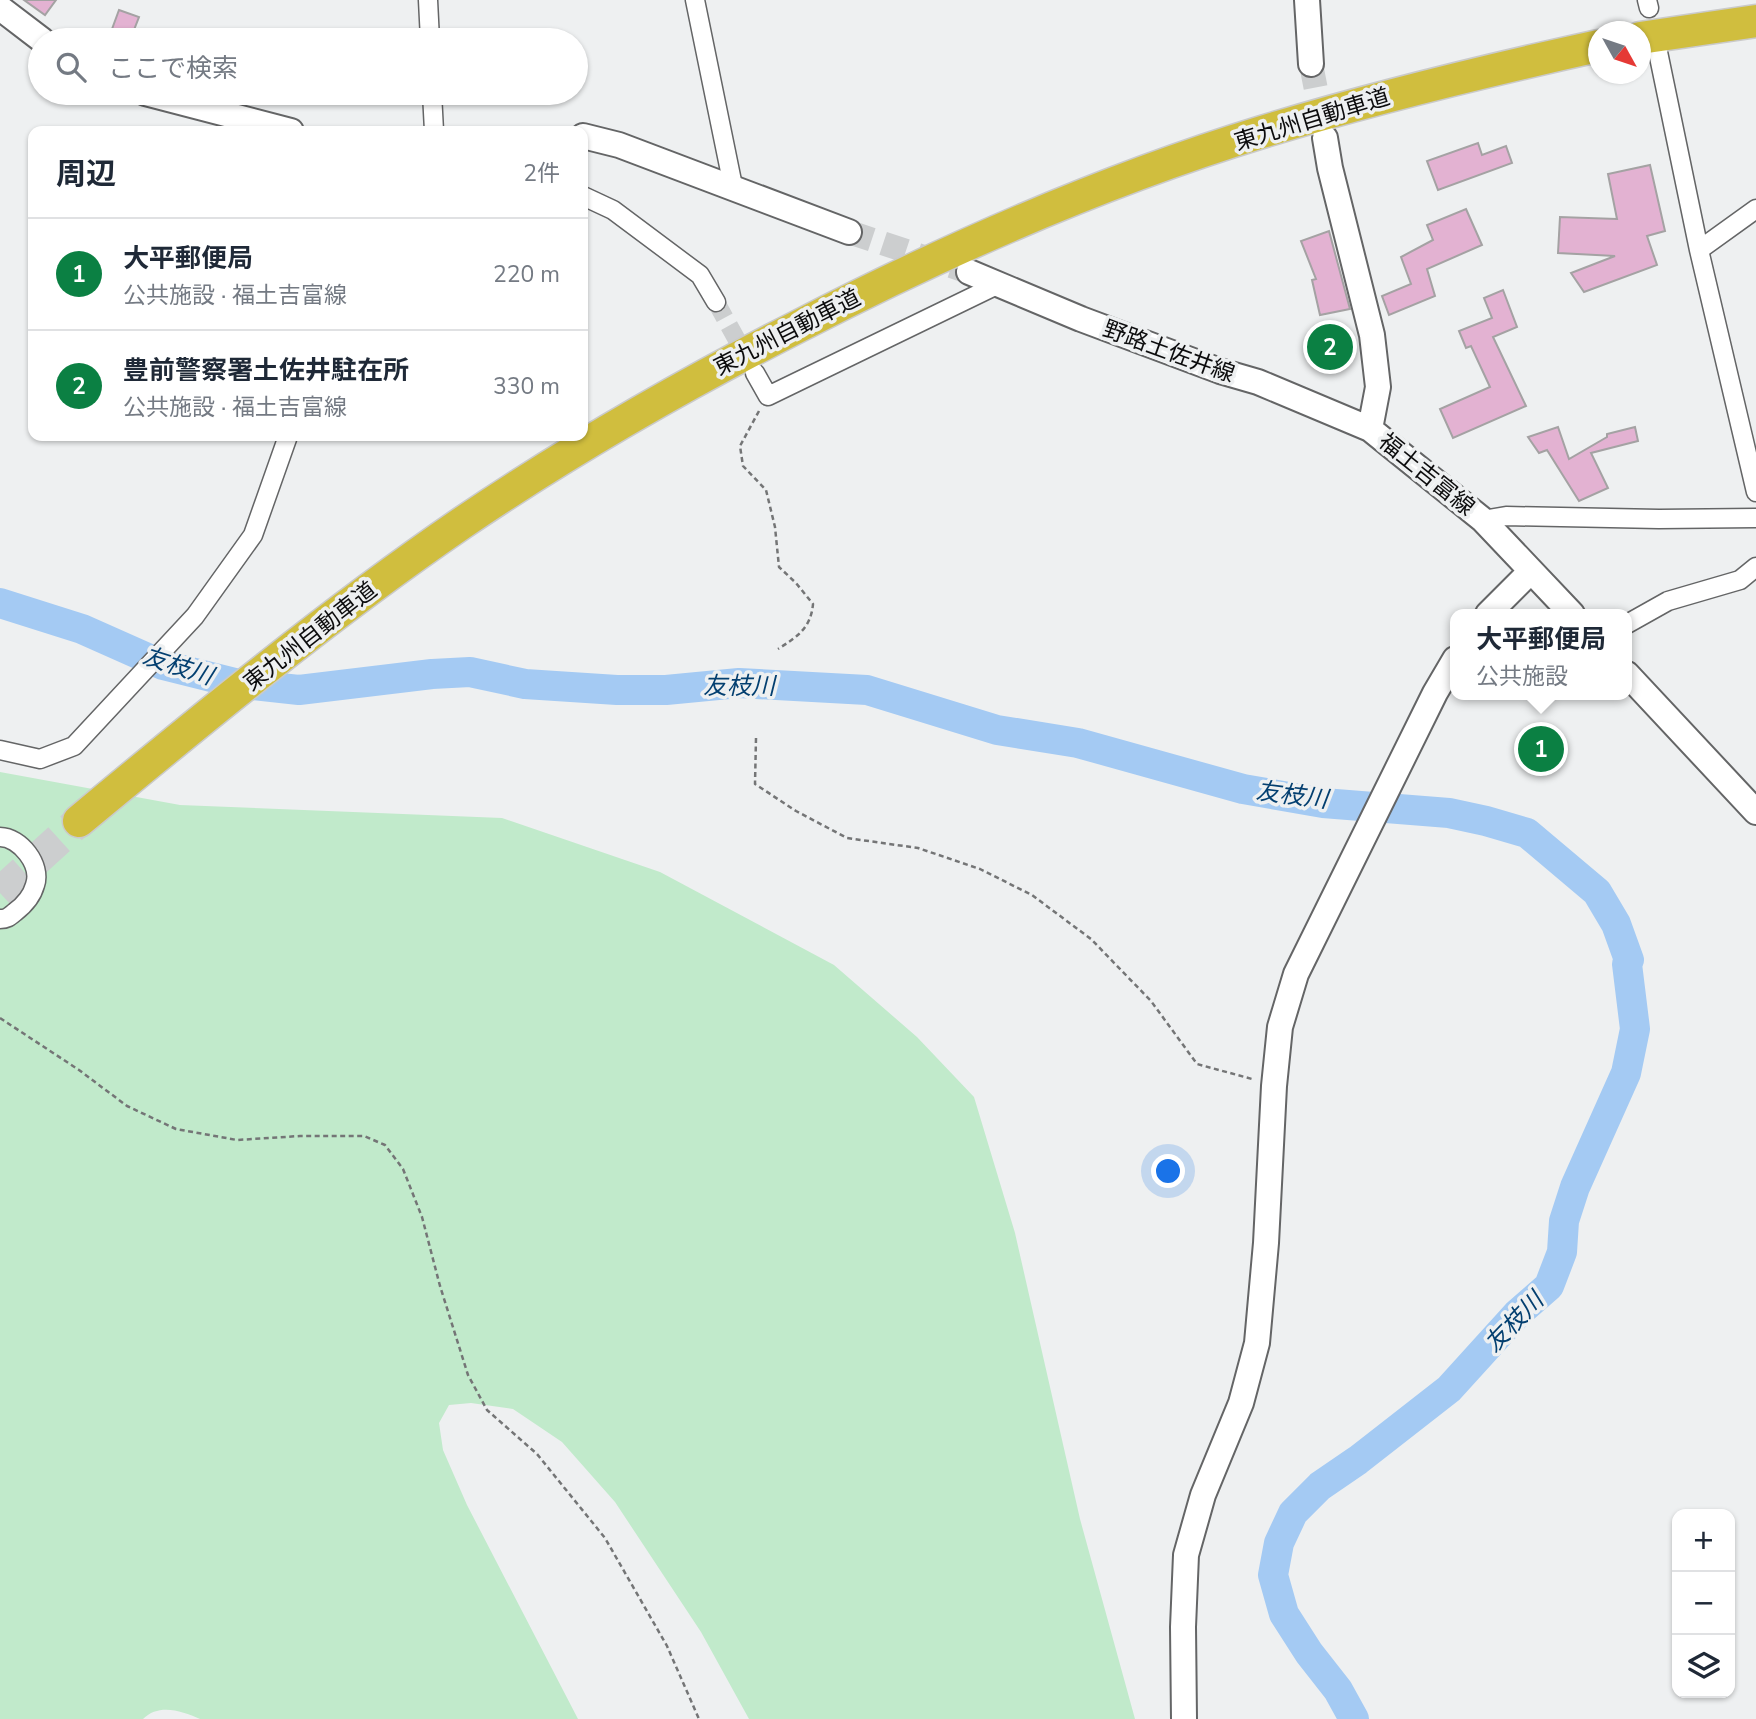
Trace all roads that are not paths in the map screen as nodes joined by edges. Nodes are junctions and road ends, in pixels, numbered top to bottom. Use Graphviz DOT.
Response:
graph roads {
  1 [pos="428,0"];
  2 [pos="695,0"];
  3 [pos="1307,0"];
  4 [pos="0,8"];
  5 [pos="1756,21"];
  6 [pos="429,28"];
  7 [pos="28,29"];
  8 [pos="1651,45"];
  9 [pos="1588,48"];
  10 [pos="1651,53"];
  11 [pos="1311,64"];
  12 [pos="191,105"];
  13 [pos="433,105"];
  14 [pos="272,126"];
  15 [pos="434,126"];
  16 [pos="588,137"];
  17 [pos="1325,138"];
  18 [pos="733,186"];
  19 [pos="588,198"];
  20 [pos="1756,209"];
  21 [pos="849,232"];
  22 [pos="1699,250"];
  23 [pos="969,272"];
  24 [pos="999,284"];
  25 [pos="716,302"];
  26 [pos="755,373"];
  27 [pos="1370,429"];
  28 [pos="286,441"];
  29 [pos="1756,492"];
  30 [pos="1756,518"];
  31 [pos="1483,520"];
  32 [pos="1756,567"];
  33 [pos="1531,571"];
  34 [pos="1493,609"];
  35 [pos="1567,609"];
  36 [pos="1632,621"];
  37 [pos="1450,667"];
  38 [pos="1632,679"];
  39 [pos="0,750"];
  40 [pos="1756,812"];
  41 [pos="79,821"];
  42 [pos="0,837"];
  43 [pos="0,919"];
  44 [pos="1184,1719"];
  1 -- 6 [label="street"];
  2 -- 18 [label="street"];
  3 -- 11 [label="main road"];
  4 -- 7 [label="main road"];
  5 -- 8 [label="highway"];
  9 -- 41 [label="highway, 東九州自動車道"];
  10 -- 22 [label="street"];
  12 -- 14 [label="main road"];
  13 -- 15 [label="street"];
  16 -- 18 [label="main road"];
  17 -- 27 [label="main road, 福土吉富線"];
  18 -- 21 [label="main road"];
  19 -- 25 [label="street"];
  20 -- 22 [label="street"];
  22 -- 29 [label="street"];
  23 -- 24 [label="main road, 野路土佐井線"];
  24 -- 26 [label="street"];
  24 -- 27 [label="main road, 野路土佐井線"];
  27 -- 31 [label="main road, 福土吉富線"];
  28 -- 39 [label="street"];
  30 -- 31 [label="street"];
  31 -- 33 [label="main road, 福土吉富線"];
  32 -- 36 [label="street"];
  33 -- 34 [label="main road"];
  33 -- 35 [label="main road, 福土吉富線"];
  37 -- 44 [label="main road"];
  38 -- 40 [label="main road"];
  42 -- 43 [label="street"];
}
